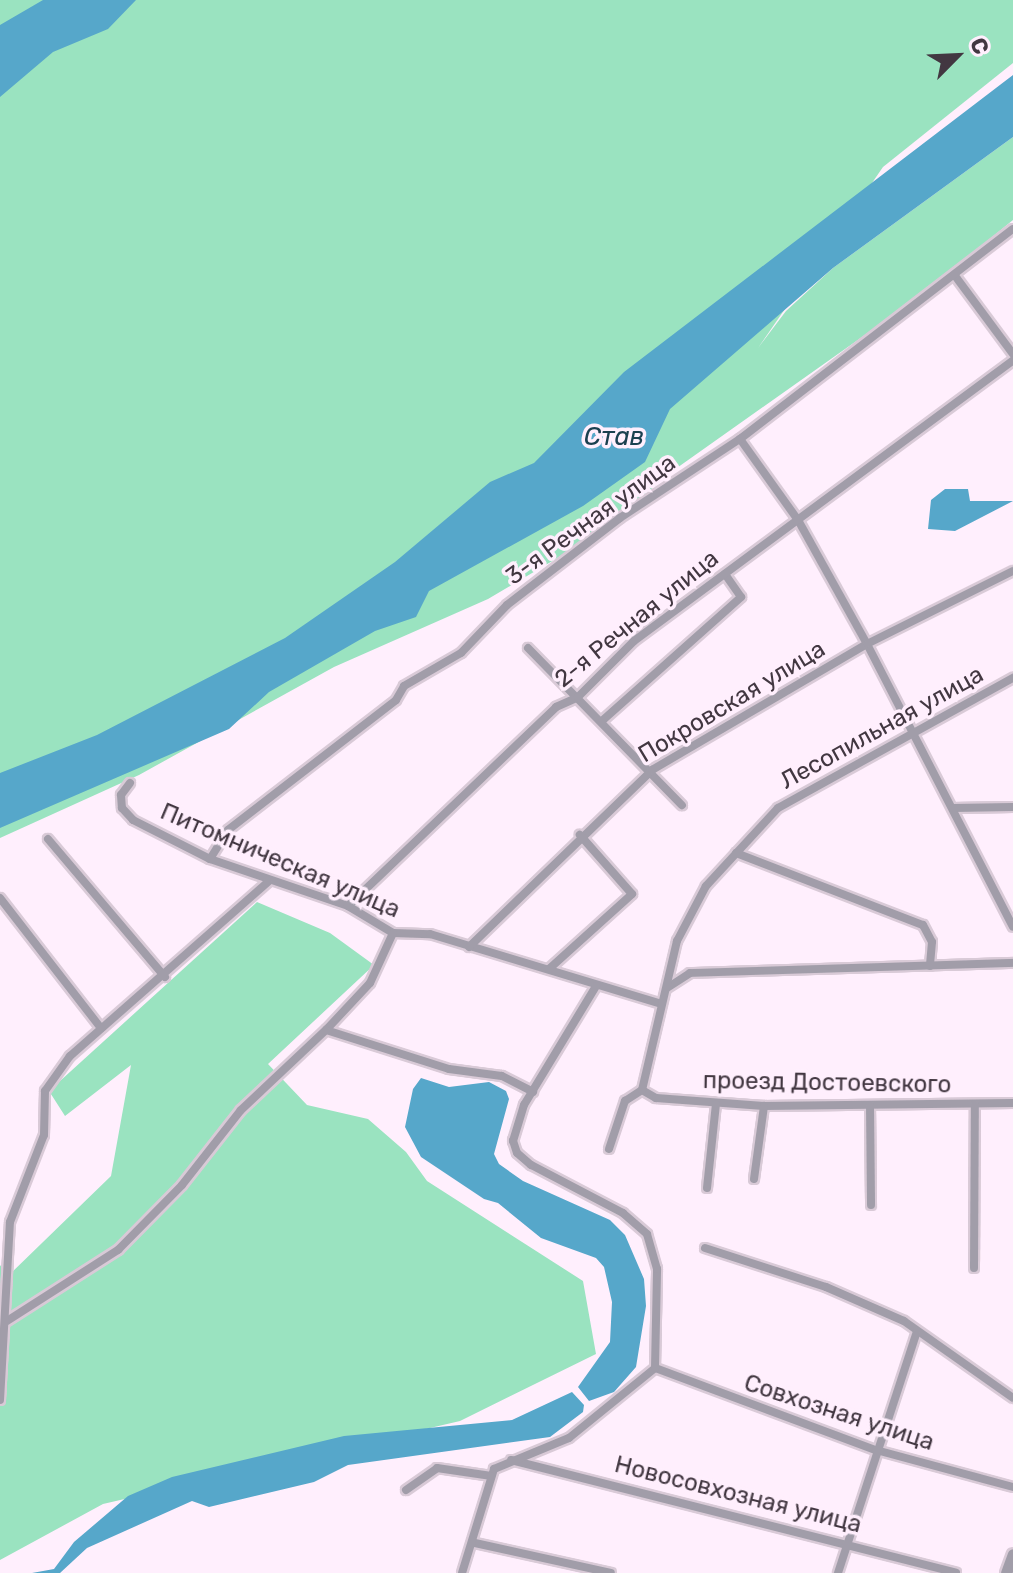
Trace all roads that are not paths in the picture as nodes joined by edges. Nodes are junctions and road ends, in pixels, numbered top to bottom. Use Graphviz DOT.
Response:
graph roads {
  1 [pos="1013,229"];
  2 [pos="956,277"];
  3 [pos="1013,354"];
  4 [pos="1013,361"];
  5 [pos="740,439"];
  6 [pos="798,520"];
  7 [pos="1013,571"];
  8 [pos="725,574"];
  9 [pos="867,644"];
  10 [pos="528,648"];
  11 [pos="1013,678"];
  12 [pos="578,697"];
  13 [pos="603,720"];
  14 [pos="913,737"];
  15 [pos="652,770"];
  16 [pos="130,783"];
  17 [pos="682,805"];
  18 [pos="1013,807"];
  19 [pos="953,808"];
  20 [pos="580,835"];
  21 [pos="48,839"];
  22 [pos="736,853"];
  23 [pos="210,859"];
  24 [pos="268,882"];
  25 [pos="0,898"];
  26 [pos="348,906"];
  27 [pos="1013,927"];
  28 [pos="393,933"];
  29 [pos="469,947"];
  30 [pos="1013,963"];
  31 [pos="930,966"];
  32 [pos="549,969"];
  33 [pos="165,977"];
  34 [pos="596,986"];
  35 [pos="665,990"];
  36 [pos="659,1003"];
  37 [pos="101,1028"];
  38 [pos="326,1030"];
  39 [pos="642,1090"];
  40 [pos="533,1092"];
  41 [pos="1013,1103"];
  42 [pos="716,1104"];
  43 [pos="975,1104"];
  44 [pos="870,1105"];
  45 [pos="764,1106"];
  46 [pos="609,1149"];
  47 [pos="754,1179"];
  48 [pos="707,1188"];
  49 [pos="871,1205"];
  50 [pos="705,1248"];
  51 [pos="974,1268"];
  52 [pos="7,1321"];
  53 [pos="917,1332"];
  54 [pos="655,1368"];
  55 [pos="1013,1398"];
  56 [pos="0,1400"];
  57 [pos="876,1450"];
  58 [pos="508,1459"];
  59 [pos="491,1476"];
  60 [pos="1013,1487"];
  61 [pos="406,1490"];
  62 [pos="849,1542"];
  63 [pos="475,1543"];
  64 [pos="1013,1554"];
  65 [pos="462,1573"];
  66 [pos="611,1573"];
  67 [pos="838,1573"];
  68 [pos="956,1573"];
  69 [pos="1006,1573"];
  1 -- 2 [label="street, 3-я Речная улица"];
  2 -- 3 [label="street"];
  2 -- 5 [label="street, 3-я Речная улица"];
  4 -- 6 [label="street, 2-я Речная улица"];
  5 -- 6 [label="street"];
  5 -- 23 [label="street, 3-я Речная улица"];
  6 -- 8 [label="street, 2-я Речная улица"];
  6 -- 9 [label="street"];
  7 -- 9 [label="street, Покровская улица"];
  8 -- 12 [label="street, 2-я Речная улица"];
  8 -- 13 [label="street"];
  9 -- 14 [label="street"];
  9 -- 15 [label="street, Покровская улица"];
  10 -- 12 [label="street"];
  11 -- 14 [label="street, Лесопильная улица"];
  12 -- 13 [label="street"];
  12 -- 26 [label="street, 2-я Речная улица"];
  13 -- 15 [label="street"];
  14 -- 19 [label="street"];
  14 -- 22 [label="street, Лесопильная улица"];
  15 -- 17 [label="street"];
  15 -- 20 [label="street, Покровская улица"];
  16 -- 23 [label="street, Питомническая улица"];
  18 -- 19 [label="street"];
  19 -- 27 [label="street"];
  20 -- 29 [label="street, Покровская улица"];
  20 -- 32 [label="street"];
  21 -- 33 [label="street"];
  22 -- 31 [label="street"];
  22 -- 35 [label="street, Лесопильная улица"];
  23 -- 24 [label="street, Питомническая улица"];
  24 -- 26 [label="street, Питомническая улица"];
  24 -- 33 [label="street"];
  25 -- 37 [label="street"];
  26 -- 28 [label="street, Питомническая улица"];
  28 -- 29 [label="street, Питомническая улица"];
  28 -- 38 [label="street"];
  29 -- 32 [label="street, Питомническая улица"];
  30 -- 31 [label="street"];
  31 -- 35 [label="street"];
  32 -- 34 [label="street, Питомническая улица"];
  33 -- 37 [label="street"];
  34 -- 36 [label="street, Питомническая улица"];
  34 -- 40 [label="street"];
  35 -- 36 [label="street, Лесопильная улица"];
  36 -- 39 [label="street, Лесопильная улица"];
  37 -- 52 [label="street"];
  38 -- 40 [label="street"];
  38 -- 52 [label="street"];
  39 -- 42 [label="street, проезд Достоевского"];
  39 -- 46 [label="street, Лесопильная улица"];
  40 -- 54 [label="street"];
  41 -- 43 [label="street, проезд Достоевского"];
  42 -- 45 [label="street, проезд Достоевского"];
  42 -- 48 [label="street"];
  43 -- 44 [label="street, проезд Достоевского"];
  43 -- 51 [label="street"];
  44 -- 45 [label="street, проезд Достоевского"];
  44 -- 49 [label="street"];
  45 -- 47 [label="street"];
  50 -- 53 [label="street"];
  52 -- 56 [label="street"];
  53 -- 55 [label="street"];
  53 -- 57 [label="street"];
  54 -- 57 [label="street, Совхозная улица"];
  54 -- 58 [label="street"];
  57 -- 60 [label="street, Совхозная улица"];
  57 -- 62 [label="street"];
  58 -- 59 [label="street"];
  58 -- 62 [label="street, Новосовхозная улица"];
  59 -- 61 [label="street"];
  59 -- 63 [label="street"];
  62 -- 67 [label="street"];
  62 -- 68 [label="street, Новосовхозная улица"];
  63 -- 65 [label="street"];
  63 -- 66 [label="street"];
  64 -- 69 [label="street"];
}
